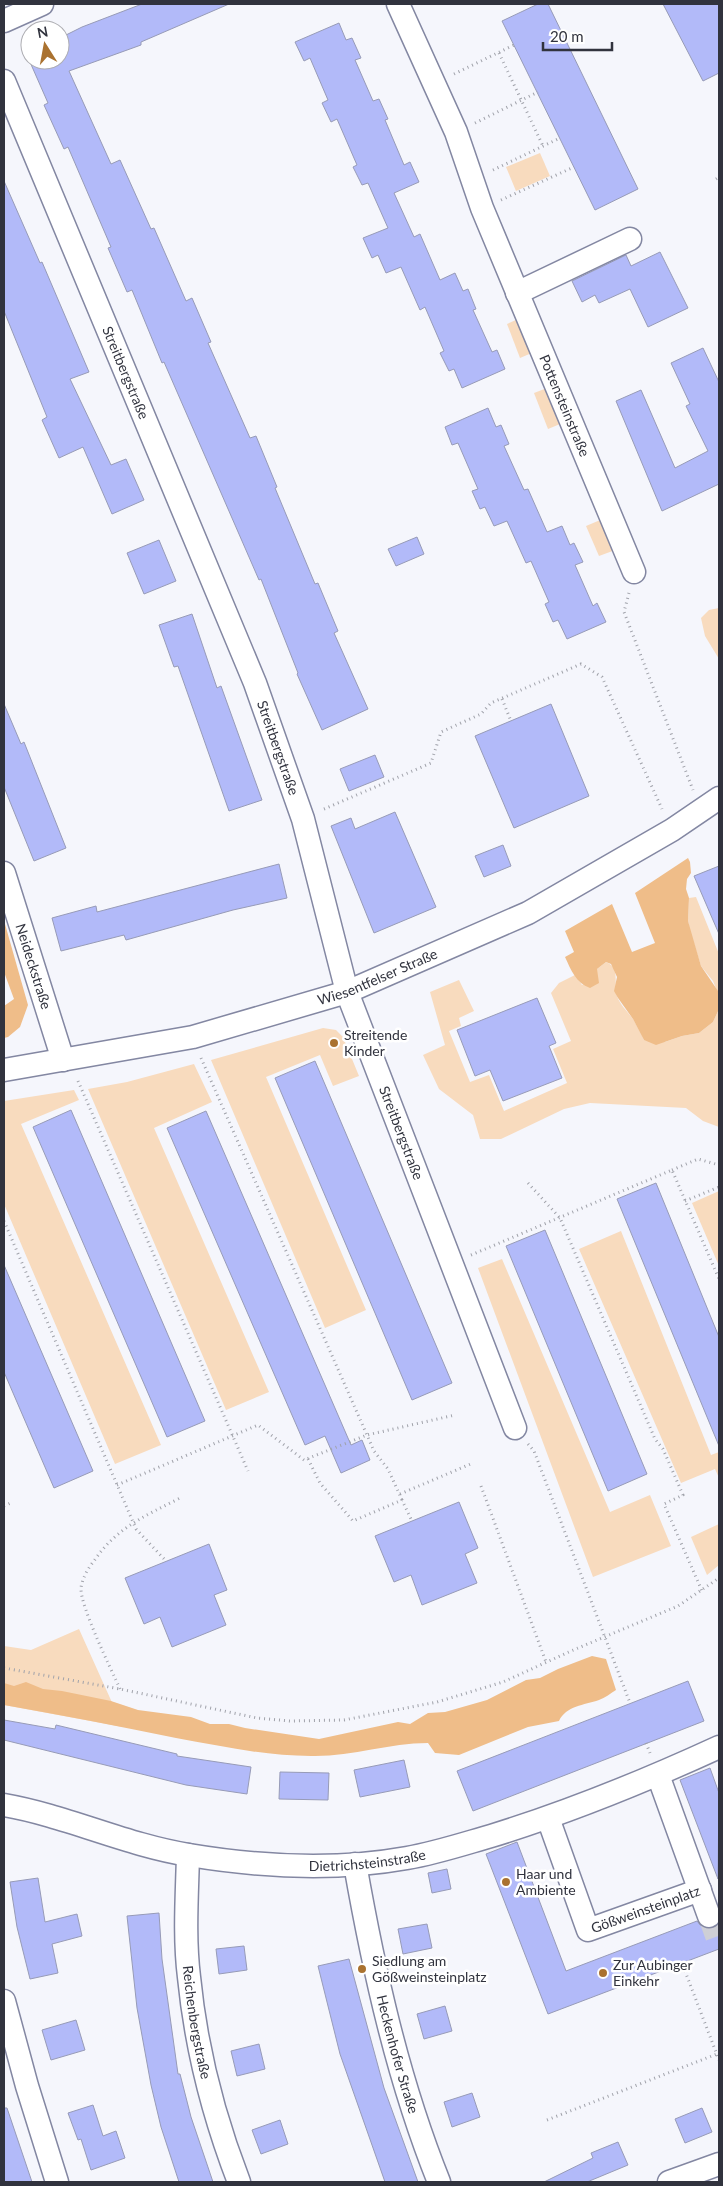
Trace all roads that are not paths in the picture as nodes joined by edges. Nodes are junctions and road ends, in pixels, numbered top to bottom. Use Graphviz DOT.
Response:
graph roads {
  1 [pos="42,4"];
  2 [pos="398,4"];
  3 [pos="4,21"];
  4 [pos="4,81"];
  5 [pos="630,239"];
  6 [pos="517,293"];
  7 [pos="634,572"];
  8 [pos="719,798"];
  9 [pos="4,873"];
  10 [pos="347,992"];
  11 [pos="63,1060"];
  12 [pos="4,1070"];
  13 [pos="515,1428"];
  14 [pos="719,1747"];
  15 [pos="658,1775"];
  16 [pos="4,1805"];
  17 [pos="548,1818"];
  18 [pos="188,1855"];
  19 [pos="355,1864"];
  20 [pos="700,1890"];
  21 [pos="709,1916"];
  22 [pos="4,2001"];
  23 [pos="719,2164"];
  24 [pos="57,2182"];
  25 [pos="238,2182"];
  26 [pos="439,2182"];
  27 [pos="669,2182"];
  1 -- 3 [label="street"];
  2 -- 6 [label="street, Pottensteinstraße"];
  4 -- 10 [label="street, Streitbergstraße"];
  5 -- 6 [label="street"];
  6 -- 7 [label="street, Pottensteinstraße"];
  8 -- 10 [label="street, Wiesentfelser Straße"];
  9 -- 11 [label="street, Neideckstraße"];
  10 -- 11 [label="street, Wiesentfelser Straße"];
  10 -- 13 [label="street, Streitbergstraße"];
  11 -- 12 [label="street, Wiesentfelser Straße"];
  14 -- 15 [label="street, Dietrichsteinstraße"];
  15 -- 17 [label="street, Dietrichsteinstraße"];
  15 -- 20 [label="street, Gößweinsteinplatz"];
  16 -- 18 [label="street, Dietrichsteinstraße"];
  17 -- 19 [label="street, Dietrichsteinstraße"];
  17 -- 20 [label="street, Gößweinsteinplatz"];
  18 -- 19 [label="street, Dietrichsteinstraße"];
  18 -- 25 [label="street, Reichenbergstraße"];
  19 -- 26 [label="street, Heckenhofer Straße"];
  20 -- 21 [label="street"];
  22 -- 24 [label="street"];
  23 -- 27 [label="street"];
}
